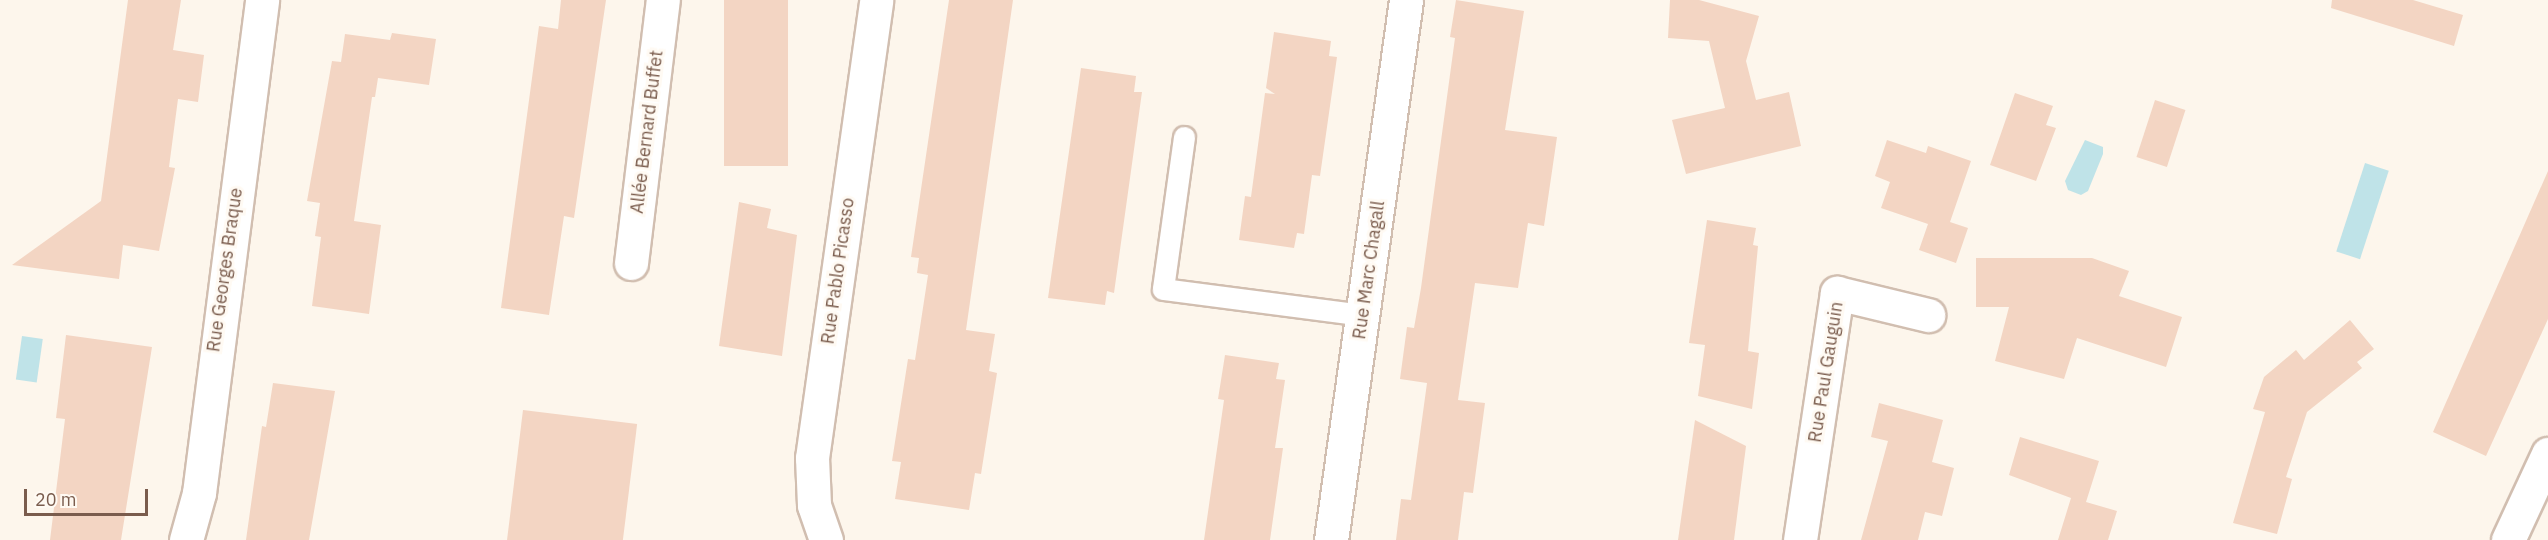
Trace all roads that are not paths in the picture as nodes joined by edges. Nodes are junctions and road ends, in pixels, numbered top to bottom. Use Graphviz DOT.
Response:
graph roads {
  1 [pos="262,0"];
  2 [pos="663,0"];
  3 [pos="876,0"];
  4 [pos="1406,0"];
  5 [pos="1184,137"];
  6 [pos="631,263"];
  7 [pos="1363,315"];
  8 [pos="1928,315"];
  9 [pos="2548,454"];
  10 [pos="186,540"];
  11 [pos="826,540"];
  12 [pos="1331,540"];
  13 [pos="1800,540"];
  14 [pos="2508,540"];
  1 -- 10 [label="street, Rue Georges Braque"];
  2 -- 6 [label="street, Allée Bernard Buffet"];
  3 -- 11 [label="street, Rue Pablo Picasso"];
  4 -- 7 [label="street, Rue Marc Chagall"];
  5 -- 7 [label="lane"];
  7 -- 12 [label="street, Rue Marc Chagall"];
  8 -- 13 [label="street, Rue Paul Gauguin"];
  9 -- 14 [label="street"];
}
